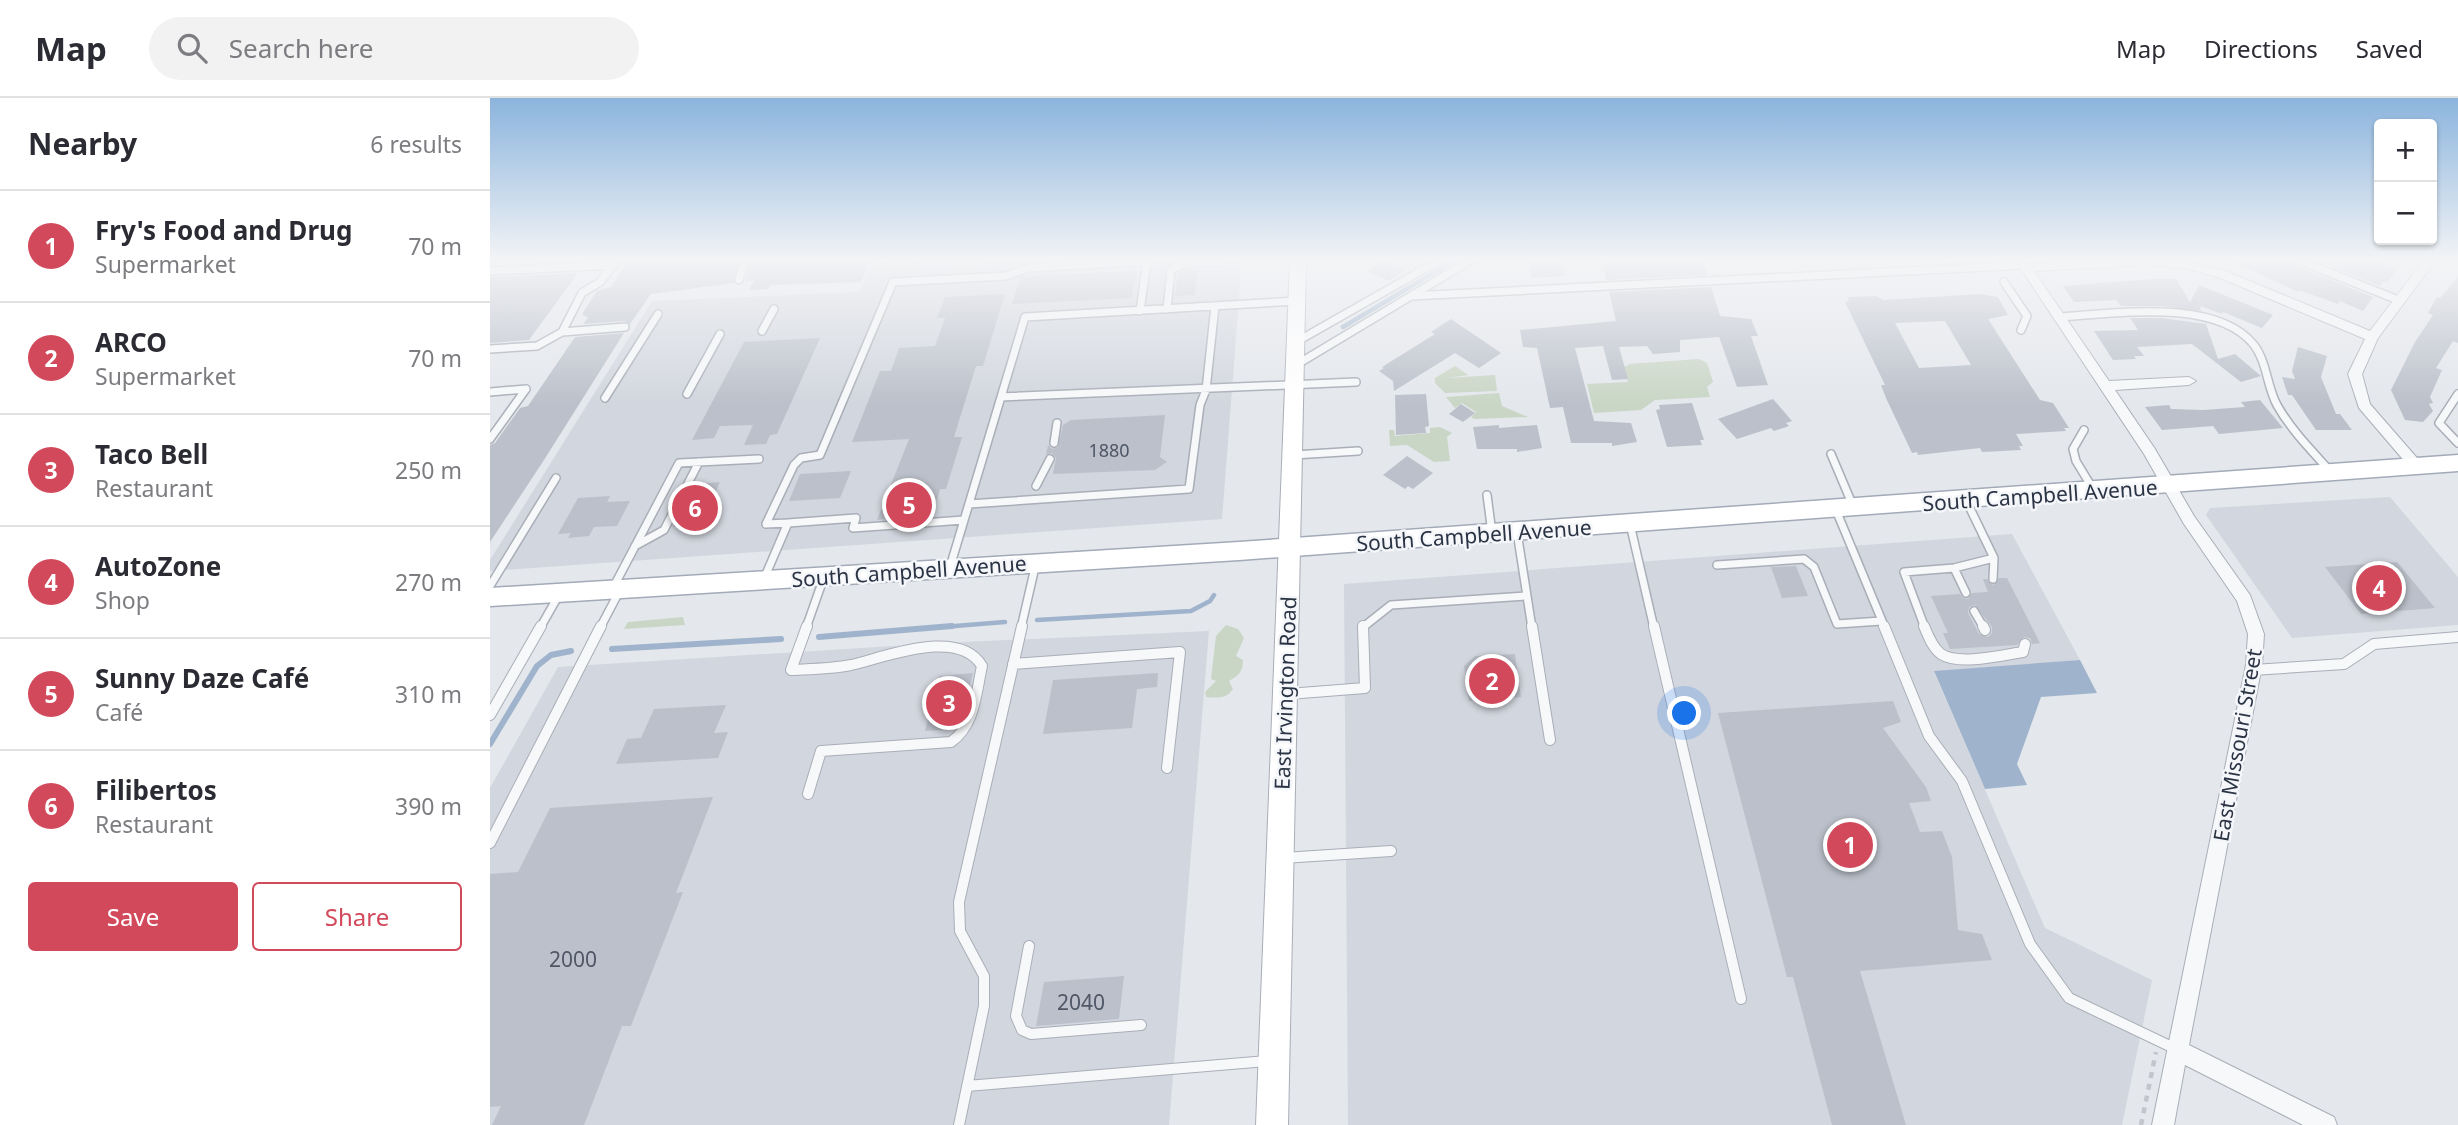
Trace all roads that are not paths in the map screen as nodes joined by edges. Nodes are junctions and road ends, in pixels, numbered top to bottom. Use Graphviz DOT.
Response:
graph roads {
  1 [pos="574,308"];
  2 [pos="882,308"];
  3 [pos="1139,308"];
  4 [pos="1184,308"];
  5 [pos="1215,308"];
  6 [pos="1296,308"];
  7 [pos="1356,308"];
  8 [pos="1393,308"];
  9 [pos="2022,308"];
  10 [pos="2053,308"];
  11 [pos="2303,308"];
  12 [pos="2392,308"];
  13 [pos="774,309"];
  14 [pos="1167,309"];
  15 [pos="1139,311"];
  16 [pos="658,314"];
  17 [pos="2059,317"];
  18 [pos="625,327"];
  19 [pos="2021,330"];
  20 [pos="762,331"];
  21 [pos="562,332"];
  22 [pos="720,334"];
  23 [pos="2372,337"];
  24 [pos="1296,342"];
  25 [pos="490,349"];
  26 [pos="1294,375"];
  27 [pos="2189,381"];
  28 [pos="1356,382"];
  29 [pos="2105,386"];
  30 [pos="1206,390"];
  31 [pos="490,392"];
  32 [pos="687,394"];
  33 [pos="2458,394"];
  34 [pos="1001,397"];
  35 [pos="605,398"];
  36 [pos="1057,423"];
  37 [pos="2084,430"];
  38 [pos="490,439"];
  39 [pos="1054,443"];
  40 [pos="2458,443"];
  41 [pos="1358,452"];
  42 [pos="1831,454"];
  43 [pos="1292,455"];
  44 [pos="759,459"];
  45 [pos="1050,459"];
  46 [pos="699,462"];
  47 [pos="2458,463"];
  48 [pos="2417,466"];
  49 [pos="2331,473"];
  50 [pos="556,478"];
  51 [pos="1036,486"];
  52 [pos="2169,486"];
  53 [pos="2094,491"];
  54 [pos="1487,495"];
  55 [pos="1966,500"];
  56 [pos="969,504"];
  57 [pos="1845,509"];
  58 [pos="964,520"];
  59 [pos="788,523"];
  60 [pos="1630,524"];
  61 [pos="1517,532"];
  62 [pos="1492,533"];
  63 [pos="635,546"];
  64 [pos="1290,548"];
  65 [pos="1994,558"];
  66 [pos="1036,563"];
  67 [pos="1717,565"];
  68 [pos="1954,568"];
  69 [pos="949,569"];
  70 [pos="824,576"];
  71 [pos="1993,579"];
  72 [pos="763,580"];
  73 [pos="490,586"];
  74 [pos="616,589"];
  75 [pos="560,593"];
  76 [pos="1966,593"];
  77 [pos="1527,596"];
  78 [pos="490,597"];
  79 [pos="1975,611"];
  80 [pos="1881,621"];
  81 [pos="1985,631"];
  82 [pos="2458,637"];
  83 [pos="2025,645"];
  84 [pos="1013,664"];
  85 [pos="2253,670"];
  86 [pos="1285,694"];
  87 [pos="490,715"];
  88 [pos="1550,740"];
  89 [pos="1167,768"];
  90 [pos="808,794"];
  91 [pos="490,843"];
  92 [pos="1391,851"];
  93 [pos="1280,859"];
  94 [pos="1029,946"];
  95 [pos="1741,999"];
  96 [pos="1141,1025"];
  97 [pos="2177,1050"];
  98 [pos="1274,1061"];
  99 [pos="967,1086"];
  100 [pos="959,1125"];
  101 [pos="1272,1125"];
  102 [pos="2162,1125"];
  103 [pos="2326,1125"];
  1 -- 21 [label="lane"];
  2 -- 59 [label="lane"];
  3 -- 15 [label="lane"];
  4 -- 14 [label="lane"];
  5 -- 30 [label="lane"];
  6 -- 24 [label="main road, East Irvington Road"];
  7 -- 24 [label="lane"];
  8 -- 26 [label="lane"];
  9 -- 19 [label="lane"];
  10 -- 17 [label="street, East Missouri Street"];
  11 -- 23 [label="street"];
  12 -- 23 [label="street"];
  13 -- 20 [label="lane"];
  14 -- 15 [label="lane"];
  15 -- 34 [label="lane"];
  16 -- 35 [label="lane"];
  17 -- 29 [label="street, East Missouri Street"];
  17 -- 49 [label="lane"];
  18 -- 21 [label="lane"];
  21 -- 25 [label="lane"];
  22 -- 32 [label="lane"];
  23 -- 48 [label="street"];
  24 -- 26 [label="main road, East Irvington Road"];
  26 -- 28 [label="lane"];
  26 -- 30 [label="lane"];
  26 -- 43 [label="main road, East Irvington Road"];
  27 -- 29 [label="street"];
  29 -- 52 [label="street, East Missouri Street"];
  30 -- 34 [label="lane"];
  30 -- 56 [label="lane"];
  31 -- 38 [label="lane"];
  33 -- 40 [label="lane"];
  34 -- 56 [label="lane"];
  36 -- 39 [label="lane"];
  37 -- 53 [label="lane"];
  41 -- 43 [label="lane"];
  42 -- 57 [label="lane"];
  43 -- 64 [label="main road, East Irvington Road"];
  44 -- 46 [label="lane"];
  45 -- 51 [label="lane"];
  46 -- 63 [label="lane"];
  46 -- 63 [label="lane"];
  47 -- 48 [label="main road, South Campbell Avenue"];
  48 -- 49 [label="main road, South Campbell Avenue"];
  49 -- 52 [label="main road, South Campbell Avenue"];
  50 -- 73 [label="lane"];
  52 -- 53 [label="main road, South Campbell Avenue"];
  52 -- 85 [label="street, East Missouri Street"];
  53 -- 55 [label="main road, South Campbell Avenue"];
  54 -- 62 [label="lane"];
  55 -- 57 [label="main road, South Campbell Avenue"];
  55 -- 65 [label="lane"];
  56 -- 58 [label="lane"];
  57 -- 60 [label="main road, South Campbell Avenue"];
  57 -- 80 [label="lane"];
  58 -- 59 [label="lane"];
  58 -- 69 [label="lane"];
  59 -- 72 [label="lane"];
  60 -- 61 [label="main road, South Campbell Avenue"];
  60 -- 95 [label="lane"];
  61 -- 62 [label="main road, South Campbell Avenue"];
  61 -- 77 [label="lane"];
  62 -- 64 [label="main road, South Campbell Avenue"];
  63 -- 74 [label="lane"];
  64 -- 66 [label="main road, South Campbell Avenue"];
  64 -- 86 [label="main road, East Irvington Road"];
  65 -- 68 [label="lane"];
  65 -- 71 [label="lane"];
  66 -- 69 [label="main road, South Campbell Avenue"];
  66 -- 84 [label="lane"];
  67 -- 80 [label="lane"];
  68 -- 76 [label="lane"];
  68 -- 83 [label="lane"];
  69 -- 70 [label="main road, South Campbell Avenue"];
  70 -- 72 [label="main road, South Campbell Avenue"];
  70 -- 90 [label="lane"];
  72 -- 74 [label="main road, South Campbell Avenue"];
  74 -- 75 [label="main road, South Campbell Avenue"];
  74 -- 91 [label="lane"];
  75 -- 78 [label="main road, South Campbell Avenue"];
  75 -- 87 [label="lane"];
  77 -- 86 [label="lane"];
  77 -- 88 [label="lane"];
  79 -- 81 [label="lane"];
  80 -- 97 [label="lane"];
  82 -- 85 [label="lane"];
  84 -- 89 [label="lane"];
  84 -- 99 [label="lane"];
  85 -- 97 [label="street, East Missouri Street"];
  86 -- 93 [label="main road, East Irvington Road"];
  92 -- 93 [label="lane"];
  93 -- 98 [label="main road, East Irvington Road"];
  94 -- 96 [label="lane"];
  97 -- 102 [label="street, East Missouri Street"];
  97 -- 103 [label="street"];
  98 -- 99 [label="lane"];
  98 -- 101 [label="main road, East Irvington Road"];
  99 -- 100 [label="lane"];
}
